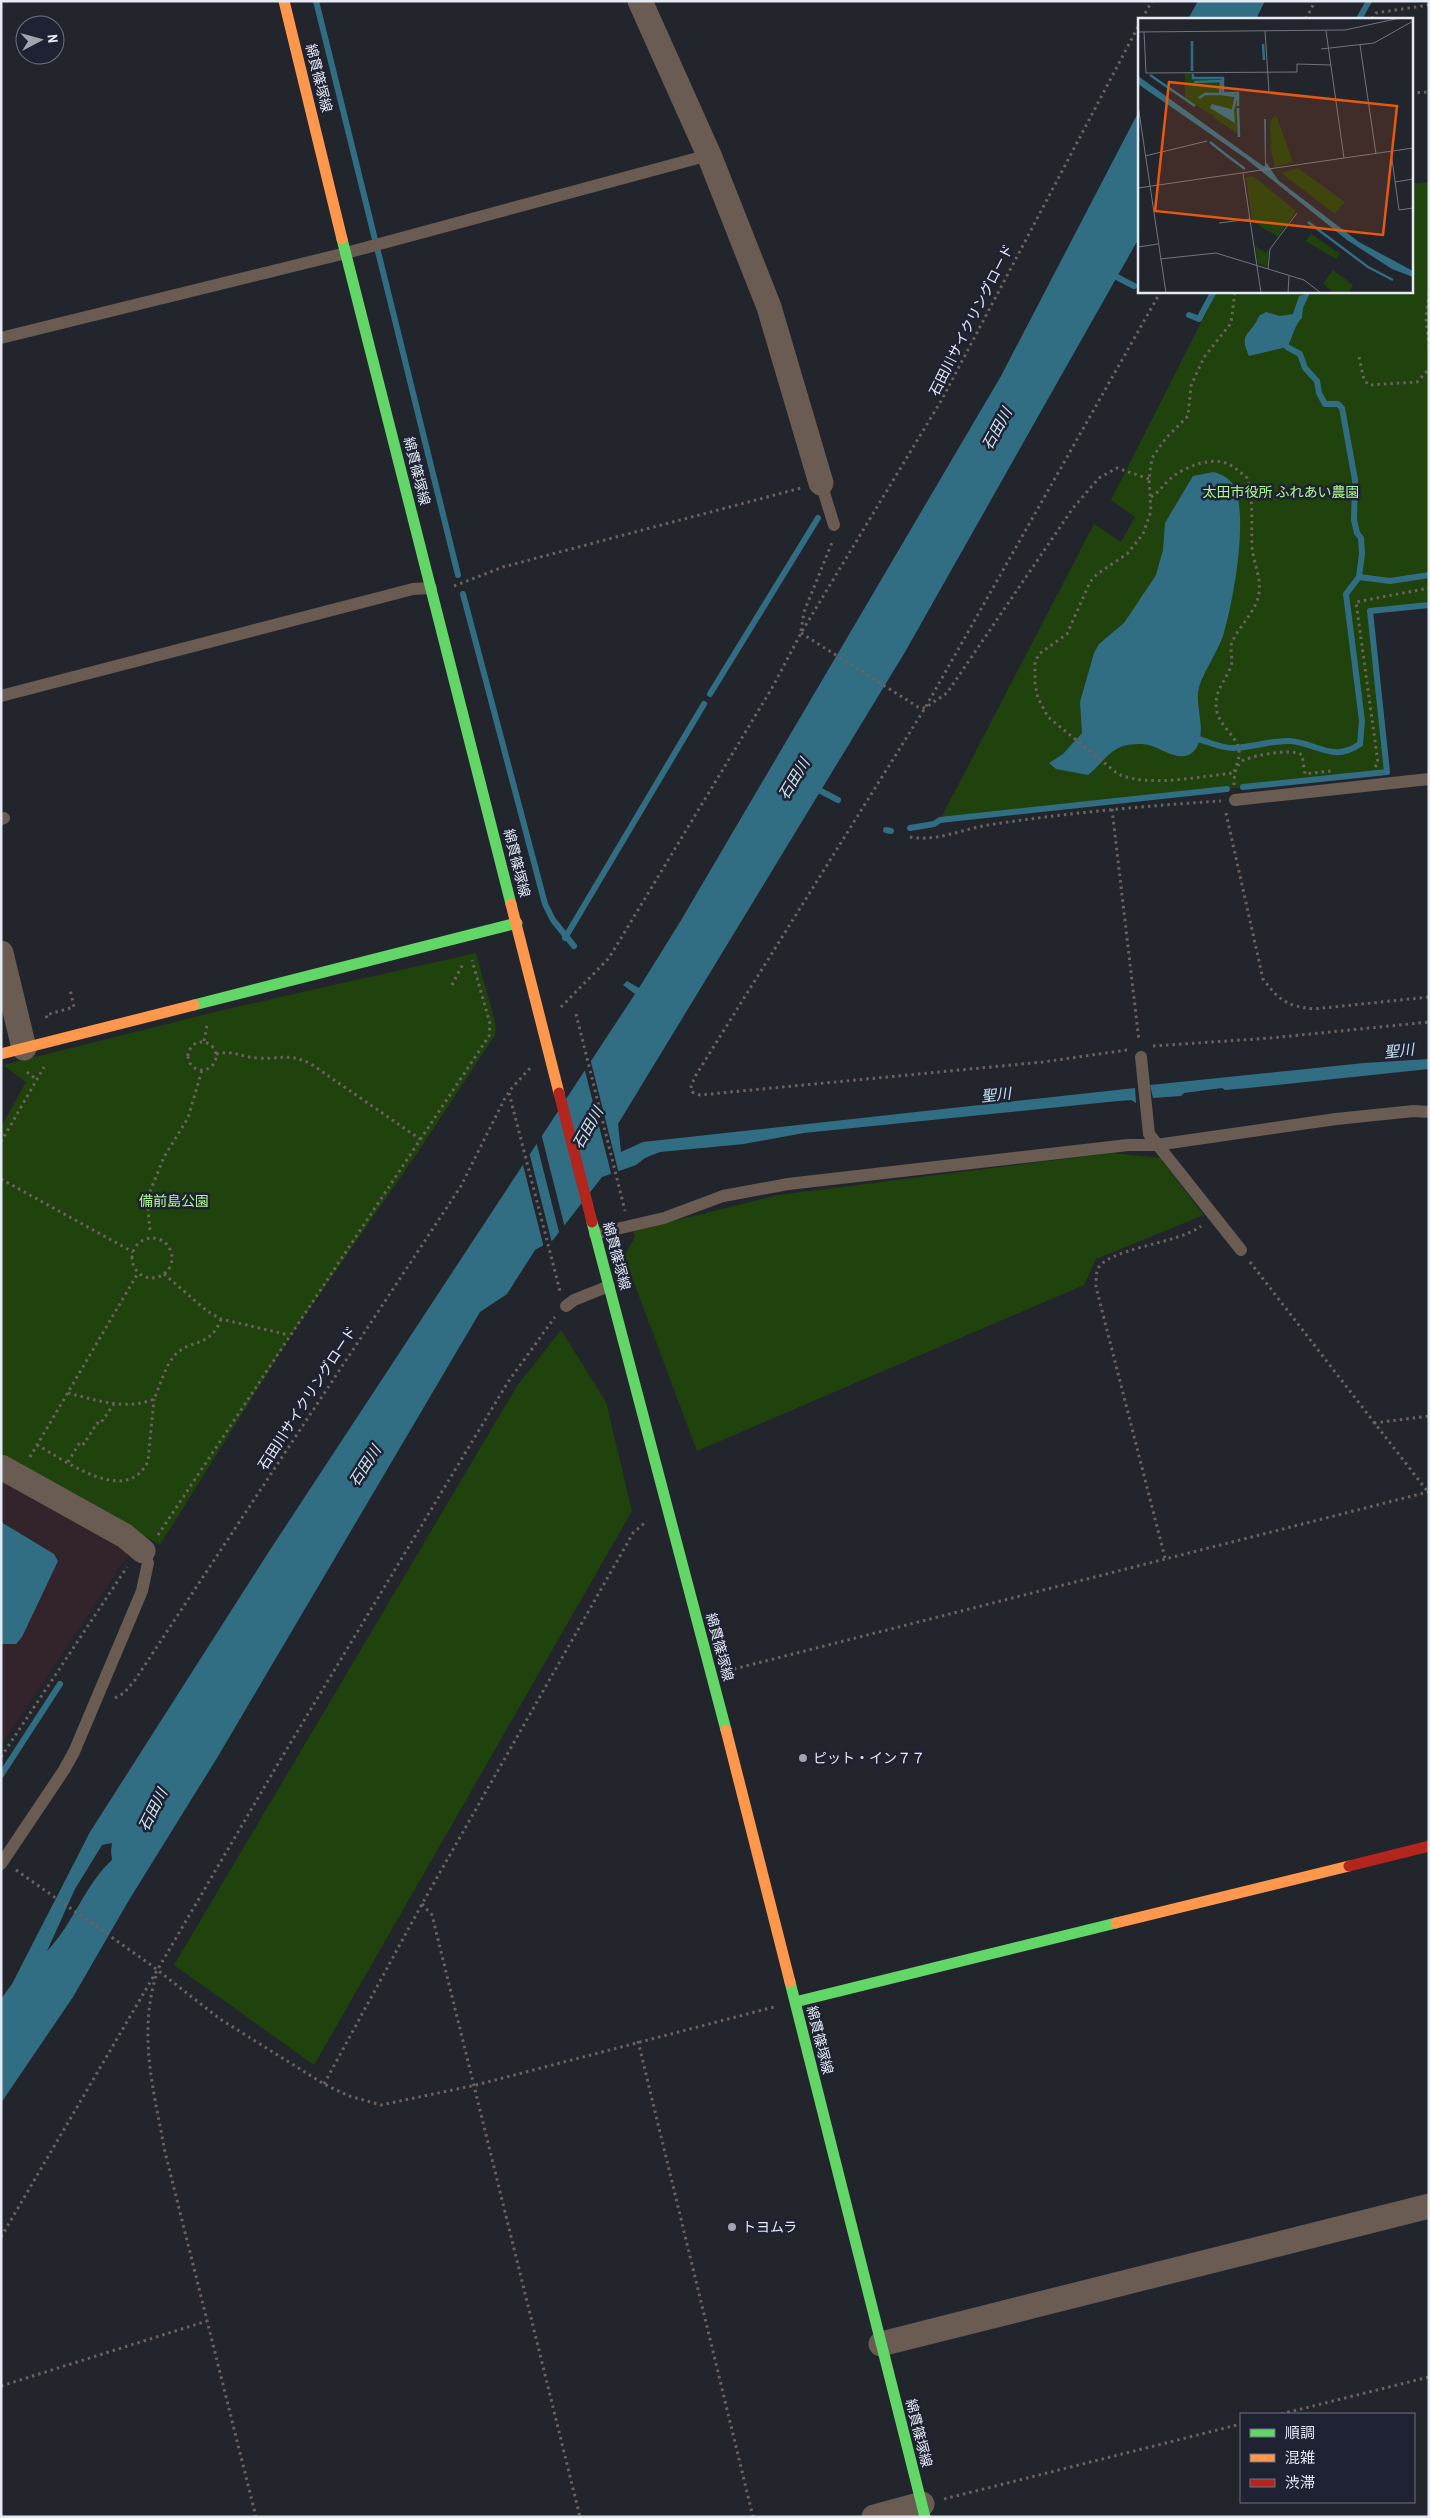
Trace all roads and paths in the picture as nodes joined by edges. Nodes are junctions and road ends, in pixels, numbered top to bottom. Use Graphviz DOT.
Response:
graph roads {
  1 [pos="284,1"];
  2 [pos="640,1"];
  3 [pos="1152,1"];
  4 [pos="1315,1"];
  5 [pos="1429,5"];
  6 [pos="1143,18"];
  7 [pos="1306,18"];
  8 [pos="1373,18"];
  9 [pos="1138,27"];
  10 [pos="1429,92"];
  11 [pos="1412,94"];
  12 [pos="709,155"];
  13 [pos="346,253"];
  14 [pos="1159,292"];
  15 [pos="1235,292"];
  16 [pos="1429,294"];
  17 [pos="1,338"];
  18 [pos="1429,346"];
  19 [pos="1359,357"];
  20 [pos="1429,369"];
  21 [pos="1149,479"];
  22 [pos="821,483"];
  23 [pos="1150,497"];
  24 [pos="834,525"];
  25 [pos="466,583"];
  26 [pos="431,588"];
  27 [pos="1429,588"];
  28 [pos="801,633"];
  29 [pos="1,696"];
  30 [pos="925,708"];
  31 [pos="1367,768"];
  32 [pos="1340,770"];
  33 [pos="1234,773"];
  34 [pos="1429,779"];
  35 [pos="1229,800"];
  36 [pos="1112,809"];
  37 [pos="910,837"];
  38 [pos="517,923"];
  39 [pos="1,953"];
  40 [pos="452,985"];
  41 [pos="70,989"];
  42 [pos="1429,997"];
  43 [pos="569,1001"];
  44 [pos="576,1014"];
  45 [pos="56,1018"];
  46 [pos="1429,1022"];
  47 [pos="198,1026"];
  48 [pos="204,1041"];
  49 [pos="13,1051"];
  50 [pos="1141,1052"];
  51 [pos="216,1054"];
  52 [pos="49,1062"];
  53 [pos="533,1064"];
  54 [pos="202,1070"];
  55 [pos="509,1093"];
  56 [pos="1429,1112"];
  57 [pos="420,1139"];
  58 [pos="1153,1140"];
  59 [pos="1,1142"];
  60 [pos="1,1179"];
  61 [pos="625,1214"];
  62 [pos="1213,1217"];
  63 [pos="594,1228"];
  64 [pos="150,1230"];
  65 [pos="1241,1250"];
  66 [pos="133,1252"];
  67 [pos="138,1273"];
  68 [pos="164,1274"];
  69 [pos="609,1286"];
  70 [pos="563,1300"];
  71 [pos="222,1319"];
  72 [pos="289,1336"];
  73 [pos="68,1393"];
  74 [pos="154,1399"];
  75 [pos="114,1404"];
  76 [pos="1429,1416"];
  77 [pos="1374,1423"];
  78 [pos="37,1445"];
  79 [pos="28,1462"];
  80 [pos="68,1462"];
  81 [pos="1,1467"];
  82 [pos="1429,1492"];
  83 [pos="670,1514"];
  84 [pos="141,1553"];
  85 [pos="1165,1558"];
  86 [pos="712,1675"];
  87 [pos="107,1702"];
  88 [pos="1,1757"];
  89 [pos="1429,1846"];
  90 [pos="1,1864"];
  91 [pos="21,1874"];
  92 [pos="422,1904"];
  93 [pos="158,1970"];
  94 [pos="795,2002"];
  95 [pos="764,2010"];
  96 [pos="638,2041"];
  97 [pos="324,2084"];
  98 [pos="476,2085"];
  99 [pos="1429,2206"];
  100 [pos="1,2237"];
  101 [pos="207,2321"];
  102 [pos="880,2344"];
  103 [pos="1429,2377"];
  104 [pos="1,2386"];
  105 [pos="1285,2413"];
  106 [pos="1240,2424"];
  107 [pos="923,2511"];
  108 [pos="256,2517"];
  109 [pos="580,2517"];
  110 [pos="753,2517"];
  111 [pos="874,2517"];
  1 -- 13 [label="main road, 綿貫篠塚線"];
  2 -- 12 [label="street"];
  3 -- 6 [label="path"];
  4 -- 7 [label="path"];
  5 -- 8 [label="path"];
  9 -- 28 [label="path, 石田川サイクリングロード"];
  10 -- 11 [label="path"];
  12 -- 13 [label="lane"];
  12 -- 22 [label="street"];
  13 -- 17 [label="lane"];
  13 -- 26 [label="main road, 綿貫篠塚線"];
  14 -- 30 [label="path"];
  15 -- 21 [label="path"];
  16 -- 18 [label="path"];
  19 -- 20 [label="path"];
  21 -- 23 [label="path"];
  21 -- 30 [label="path"];
  22 -- 24 [label="lane"];
  22 -- 25 [label="path"];
  23 -- 33 [label="path"];
  23 -- 33 [label="path"];
  24 -- 28 [label="path"];
  26 -- 29 [label="lane"];
  26 -- 38 [label="main road, 綿貫篠塚線"];
  27 -- 31 [label="path"];
  28 -- 30 [label="path"];
  28 -- 43 [label="path"];
  30 -- 50 [label="path"];
  32 -- 33 [label="path"];
  33 -- 35 [label="path"];
  34 -- 35 [label="lane"];
  35 -- 36 [label="path"];
  35 -- 42 [label="path"];
  36 -- 37 [label="path"];
  36 -- 50 [label="path"];
  38 -- 49 [label="main road"];
  38 -- 63 [label="main road, 綿貫篠塚線"];
  39 -- 49 [label="street"];
  40 -- 57 [label="path"];
  41 -- 45 [label="path"];
  44 -- 61 [label="path"];
  46 -- 50 [label="path"];
  47 -- 48 [label="path"];
  48 -- 51 [label="path"];
  48 -- 54 [label="path"];
  50 -- 58 [label="lane"];
  51 -- 54 [label="path"];
  51 -- 57 [label="path"];
  52 -- 59 [label="path"];
  53 -- 55 [label="path, 石田川サイクリングロード"];
  54 -- 64 [label="path"];
  55 -- 70 [label="path"];
  55 -- 87 [label="path, 石田川サイクリングロード"];
  56 -- 58 [label="lane"];
  57 -- 72 [label="path"];
  58 -- 62 [label="lane"];
  58 -- 63 [label="lane"];
  60 -- 66 [label="path"];
  62 -- 65 [label="lane"];
  62 -- 85 [label="path"];
  63 -- 69 [label="main road, 綿貫篠塚線"];
  65 -- 77 [label="path"];
  66 -- 67 [label="path"];
  66 -- 68 [label="path"];
  67 -- 68 [label="path"];
  67 -- 73 [label="path"];
  68 -- 71 [label="path"];
  69 -- 70 [label="lane"];
  69 -- 83 [label="main road, 綿貫篠塚線"];
  70 -- 93 [label="path"];
  71 -- 72 [label="path"];
  71 -- 74 [label="path"];
  72 -- 84 [label="path"];
  73 -- 75 [label="path"];
  73 -- 78 [label="path"];
  74 -- 75 [label="path"];
  74 -- 80 [label="path"];
  75 -- 80 [label="path"];
  76 -- 77 [label="path"];
  77 -- 82 [label="path"];
  78 -- 79 [label="path"];
  78 -- 80 [label="path"];
  81 -- 84 [label="street"];
  82 -- 85 [label="path"];
  83 -- 86 [label="main road, 綿貫篠塚線"];
  83 -- 92 [label="path"];
  84 -- 88 [label="path"];
  84 -- 90 [label="lane"];
  85 -- 86 [label="path"];
  86 -- 94 [label="main road, 綿貫篠塚線"];
  89 -- 94 [label="main road"];
  91 -- 93 [label="path"];
  92 -- 97 [label="path"];
  92 -- 98 [label="path"];
  93 -- 97 [label="path"];
  93 -- 100 [label="path"];
  93 -- 101 [label="path"];
  94 -- 102 [label="main road, 綿貫篠塚線"];
  95 -- 96 [label="path"];
  96 -- 98 [label="path"];
  96 -- 110 [label="path"];
  97 -- 98 [label="path"];
  98 -- 109 [label="path"];
  99 -- 102 [label="street"];
  101 -- 104 [label="path"];
  101 -- 108 [label="path"];
  102 -- 107 [label="main road, 綿貫篠塚線"];
  103 -- 105 [label="path"];
  106 -- 107 [label="path"];
  107 -- 111 [label="street"];
}
